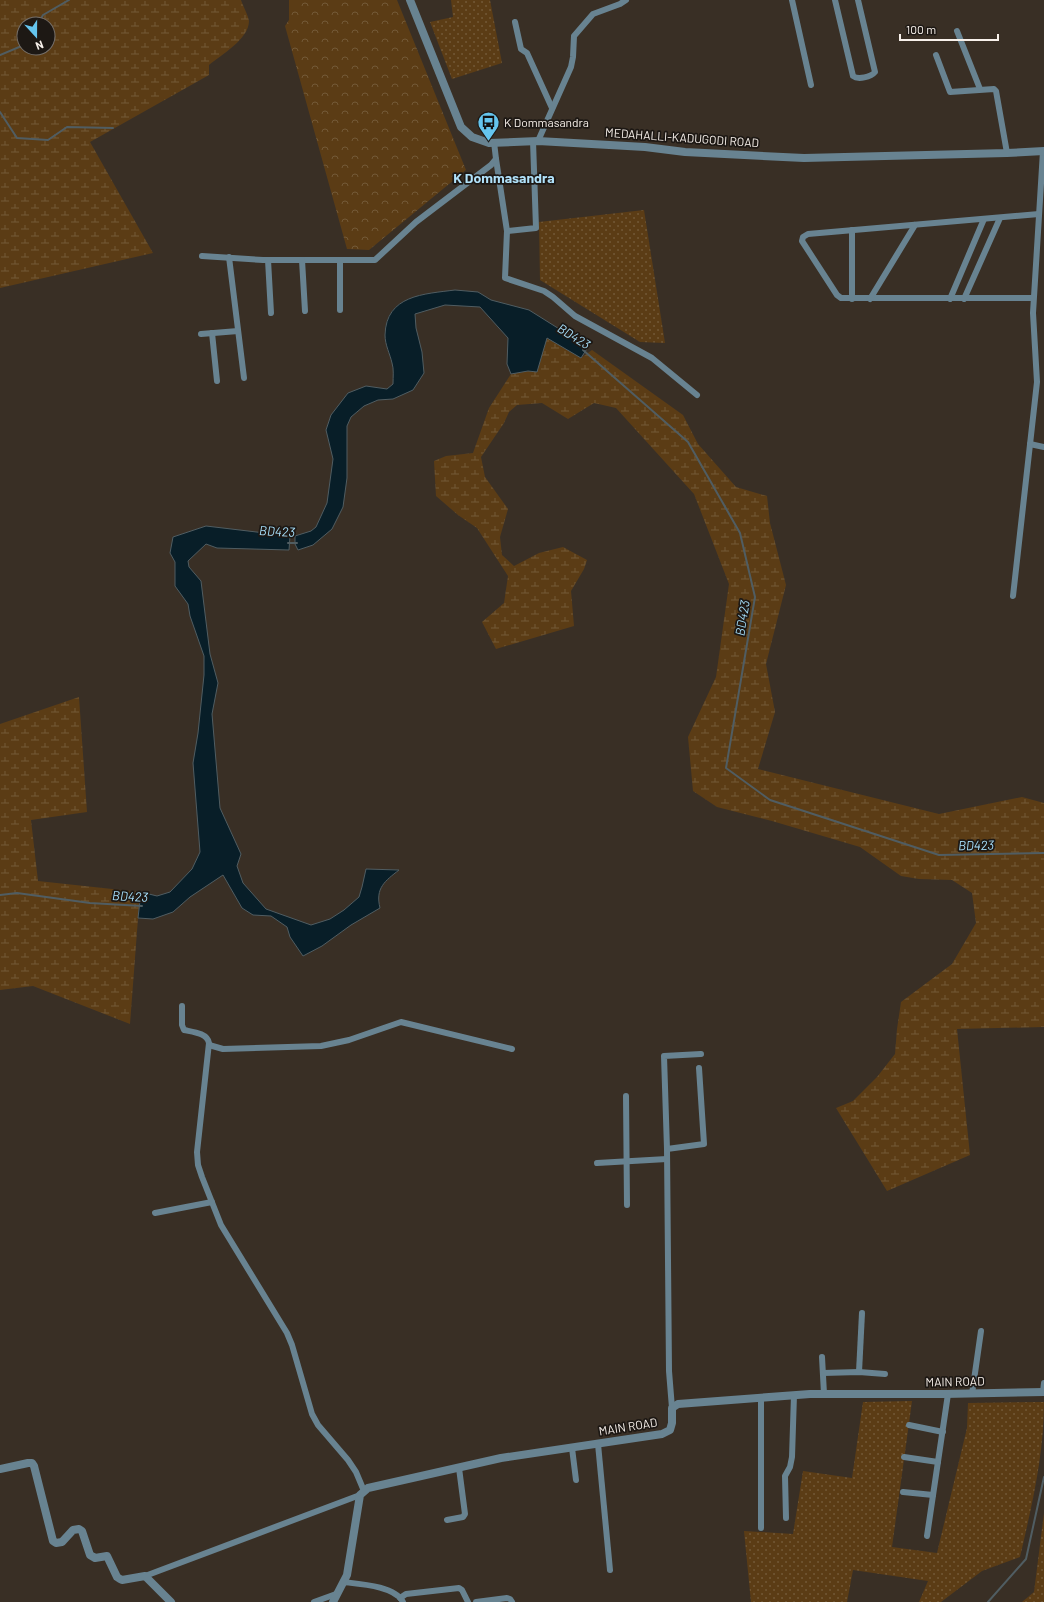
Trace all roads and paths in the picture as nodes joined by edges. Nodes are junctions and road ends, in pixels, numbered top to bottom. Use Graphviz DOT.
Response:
graph roads {
  1 [pos="410,0"];
  2 [pos="626,0"];
  3 [pos="792,0"];
  4 [pos="835,0"];
  5 [pos="858,0"];
  6 [pos="514,22"];
  7 [pos="957,31"];
  8 [pos="936,55"];
  9 [pos="811,85"];
  10 [pos="980,89"];
  11 [pos="552,108"];
  12 [pos="535,141"];
  13 [pos="494,142"];
  14 [pos="1043,151"];
  15 [pos="1007,153"];
  16 [pos="496,159"];
  17 [pos="1042,194"];
  18 [pos="1039,214"];
  19 [pos="1000,218"];
  20 [pos="984,219"];
  21 [pos="914,225"];
  22 [pos="852,230"];
  23 [pos="507,231"];
  24 [pos="202,256"];
  25 [pos="229,258"];
  26 [pos="268,260"];
  27 [pos="302,260"];
  28 [pos="340,260"];
  29 [pos="1033,298"];
  30 [pos="852,299"];
  31 [pos="870,299"];
  32 [pos="950,299"];
  33 [pos="964,299"];
  34 [pos="340,310"];
  35 [pos="305,311"];
  36 [pos="271,313"];
  37 [pos="238,331"];
  38 [pos="212,333"];
  39 [pos="201,334"];
  40 [pos="244,378"];
  41 [pos="217,381"];
  42 [pos="1037,382"];
  43 [pos="1044,383"];
  44 [pos="696,395"];
  45 [pos="1030,444"];
  46 [pos="1044,447"];
  47 [pos="1013,596"];
  48 [pos="182,1006"];
  49 [pos="209,1045"];
  50 [pos="512,1049"];
  51 [pos="701,1054"];
  52 [pos="699,1068"];
  53 [pos="626,1096"];
  54 [pos="667,1149"];
  55 [pos="667,1159"];
  56 [pos="627,1161"];
  57 [pos="597,1163"];
  58 [pos="212,1202"];
  59 [pos="627,1205"];
  60 [pos="155,1214"];
  61 [pos="862,1313"];
  62 [pos="981,1332"];
  63 [pos="822,1357"];
  64 [pos="859,1372"];
  65 [pos="823,1373"];
  66 [pos="884,1374"];
  67 [pos="1044,1383"];
  68 [pos="1044,1392"];
  69 [pos="824,1394"];
  70 [pos="948,1394"];
  71 [pos="972,1394"];
  72 [pos="794,1395"];
  73 [pos="761,1397"];
  74 [pos="672,1408"];
  75 [pos="909,1425"];
  76 [pos="943,1432"];
  77 [pos="598,1444"];
  78 [pos="572,1448"];
  79 [pos="904,1457"];
  80 [pos="938,1462"];
  81 [pos="459,1468"];
  82 [pos="0,1469"];
  83 [pos="576,1480"];
  84 [pos="903,1492"];
  85 [pos="362,1493"];
  86 [pos="933,1496"];
  87 [pos="786,1518"];
  88 [pos="447,1520"];
  89 [pos="761,1528"];
  90 [pos="927,1536"];
  91 [pos="610,1570"];
  92 [pos="145,1576"];
  93 [pos="343,1582"];
  94 [pos="335,1598"];
  95 [pos="402,1600"];
  96 [pos="497,1601"];
  97 [pos="172,1602"];
  98 [pos="314,1602"];
  99 [pos="467,1602"];
  100 [pos="476,1602"];
  101 [pos="512,1602"];
  1 -- 13 [label="street, MEDAHALLI-KADUGODI ROAD"];
  2 -- 11 [label="street"];
  3 -- 9 [label="street"];
  4 -- 5 [label="street"];
  6 -- 11 [label="street"];
  7 -- 10 [label="street"];
  8 -- 10 [label="street"];
  10 -- 15 [label="street"];
  11 -- 12 [label="street"];
  12 -- 13 [label="street, MEDAHALLI-KADUGODI ROAD"];
  12 -- 15 [label="street, MEDAHALLI-KADUGODI ROAD"];
  12 -- 23 [label="street"];
  13 -- 16 [label="street"];
  14 -- 15 [label="street, MEDAHALLI-KADUGODI ROAD"];
  14 -- 17 [label="street"];
  16 -- 23 [label="street"];
  16 -- 28 [label="street"];
  17 -- 18 [label="street"];
  18 -- 19 [label="street"];
  18 -- 29 [label="street"];
  19 -- 20 [label="street"];
  19 -- 33 [label="street"];
  20 -- 21 [label="street"];
  20 -- 32 [label="street"];
  21 -- 22 [label="street"];
  21 -- 31 [label="street"];
  22 -- 30 [label="street"];
  22 -- 30 [label="street"];
  23 -- 44 [label="street"];
  24 -- 25 [label="street"];
  25 -- 26 [label="street"];
  25 -- 37 [label="street"];
  26 -- 27 [label="street"];
  26 -- 36 [label="street"];
  27 -- 28 [label="street"];
  27 -- 35 [label="street"];
  28 -- 34 [label="street"];
  29 -- 33 [label="street"];
  29 -- 42 [label="street"];
  30 -- 31 [label="street"];
  31 -- 32 [label="street"];
  32 -- 33 [label="street"];
  37 -- 38 [label="street"];
  37 -- 40 [label="street"];
  38 -- 39 [label="street"];
  38 -- 41 [label="street"];
  42 -- 43 [label="street"];
  42 -- 45 [label="street"];
  45 -- 46 [label="street"];
  45 -- 47 [label="street"];
  48 -- 49 [label="street"];
  49 -- 50 [label="street"];
  49 -- 58 [label="street"];
  51 -- 54 [label="street"];
  52 -- 54 [label="street"];
  53 -- 56 [label="street"];
  54 -- 55 [label="street"];
  55 -- 56 [label="street"];
  55 -- 74 [label="street"];
  56 -- 57 [label="street"];
  56 -- 59 [label="street"];
  58 -- 60 [label="street"];
  58 -- 85 [label="street"];
  61 -- 64 [label="street"];
  62 -- 71 [label="street"];
  63 -- 65 [label="street"];
  64 -- 65 [label="street"];
  64 -- 66 [label="street"];
  65 -- 69 [label="street"];
  67 -- 68 [label="street"];
  68 -- 71 [label="street, MAIN ROAD"];
  69 -- 70 [label="street, MAIN ROAD"];
  69 -- 72 [label="street, MAIN ROAD"];
  70 -- 71 [label="street, MAIN ROAD"];
  70 -- 76 [label="street"];
  72 -- 73 [label="street, MAIN ROAD"];
  72 -- 87 [label="street"];
  73 -- 74 [label="street, MAIN ROAD"];
  73 -- 89 [label="street"];
  74 -- 77 [label="street, MAIN ROAD"];
  75 -- 76 [label="street"];
  76 -- 80 [label="street"];
  77 -- 78 [label="street, MAIN ROAD"];
  77 -- 91 [label="street"];
  78 -- 81 [label="street, MAIN ROAD"];
  78 -- 83 [label="street"];
  79 -- 80 [label="street"];
  80 -- 86 [label="street"];
  81 -- 85 [label="street, MAIN ROAD"];
  81 -- 88 [label="street"];
  82 -- 92 [label="street"];
  84 -- 86 [label="street"];
  85 -- 92 [label="street"];
  85 -- 93 [label="street"];
  86 -- 90 [label="street"];
  92 -- 97 [label="street"];
  93 -- 94 [label="street"];
  93 -- 95 [label="street"];
  94 -- 98 [label="street"];
  95 -- 99 [label="street"];
  96 -- 100 [label="street"];
  96 -- 101 [label="street"];
}
